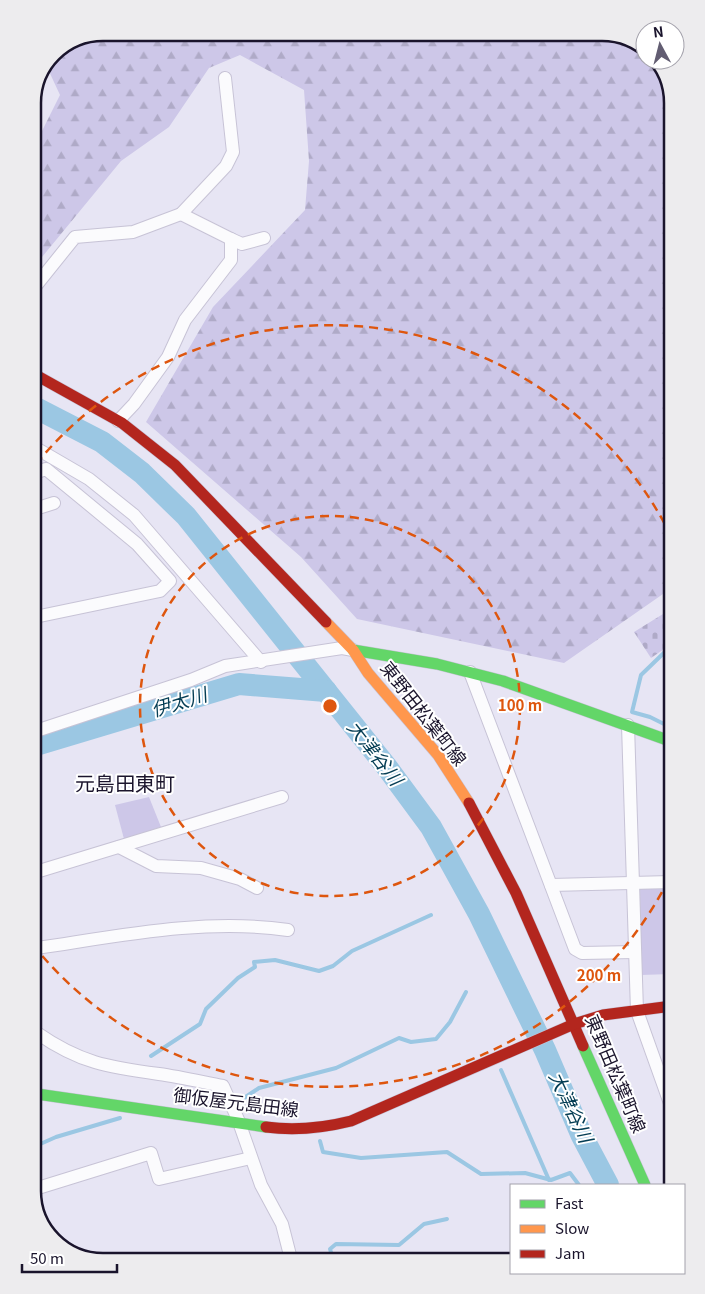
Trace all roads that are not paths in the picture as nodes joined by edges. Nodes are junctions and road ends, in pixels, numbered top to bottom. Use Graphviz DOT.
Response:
graph roads {
  1 [pos="225,78"];
  2 [pos="182,214"];
  3 [pos="264,238"];
  4 [pos="231,239"];
  5 [pos="41,279"];
  6 [pos="41,378"];
  7 [pos="118,421"];
  8 [pos="41,451"];
  9 [pos="41,470"];
  10 [pos="54,503"];
  11 [pos="41,507"];
  12 [pos="41,616"];
  13 [pos="348,649"];
  14 [pos="264,662"];
  15 [pos="470,672"];
  16 [pos="628,725"];
  17 [pos="41,729"];
  18 [pos="664,739"];
  19 [pos="282,797"];
  20 [pos="119,847"];
  21 [pos="41,870"];
  22 [pos="664,882"];
  23 [pos="633,883"];
  24 [pos="551,885"];
  25 [pos="257,888"];
  26 [pos="288,930"];
  27 [pos="41,947"];
  28 [pos="635,952"];
  29 [pos="664,1007"];
  30 [pos="637,1011"];
  31 [pos="573,1024"];
  32 [pos="41,1036"];
  33 [pos="664,1087"];
  34 [pos="41,1095"];
  35 [pos="240,1125"];
  36 [pos="251,1158"];
  37 [pos="644,1184"];
  38 [pos="41,1187"];
  39 [pos="289,1253"];
  1 -- 2 [label="street"];
  2 -- 4 [label="street"];
  2 -- 5 [label="street"];
  3 -- 4 [label="street"];
  4 -- 7 [label="street"];
  6 -- 7 [label="street, 東野田松葉町線"];
  7 -- 13 [label="street, 東野田松葉町線"];
  8 -- 14 [label="street"];
  9 -- 12 [label="street"];
  10 -- 11 [label="street"];
  13 -- 14 [label="street"];
  13 -- 15 [label="street"];
  13 -- 31 [label="street, 東野田松葉町線"];
  14 -- 17 [label="street"];
  15 -- 16 [label="street"];
  15 -- 24 [label="street"];
  16 -- 18 [label="street"];
  16 -- 23 [label="street"];
  19 -- 20 [label="street"];
  20 -- 21 [label="street"];
  20 -- 25 [label="street"];
  22 -- 23 [label="street"];
  23 -- 24 [label="street"];
  23 -- 28 [label="street"];
  24 -- 28 [label="street"];
  26 -- 27 [label="street"];
  28 -- 30 [label="street"];
  29 -- 30 [label="street, 御仮屋元島田線"];
  30 -- 31 [label="street, 御仮屋元島田線"];
  30 -- 33 [label="street"];
  31 -- 35 [label="street, 御仮屋元島田線"];
  31 -- 37 [label="street, 東野田松葉町線"];
  32 -- 35 [label="street"];
  34 -- 35 [label="street, 御仮屋元島田線"];
  35 -- 36 [label="street"];
  36 -- 38 [label="street"];
  36 -- 39 [label="street"];
}
